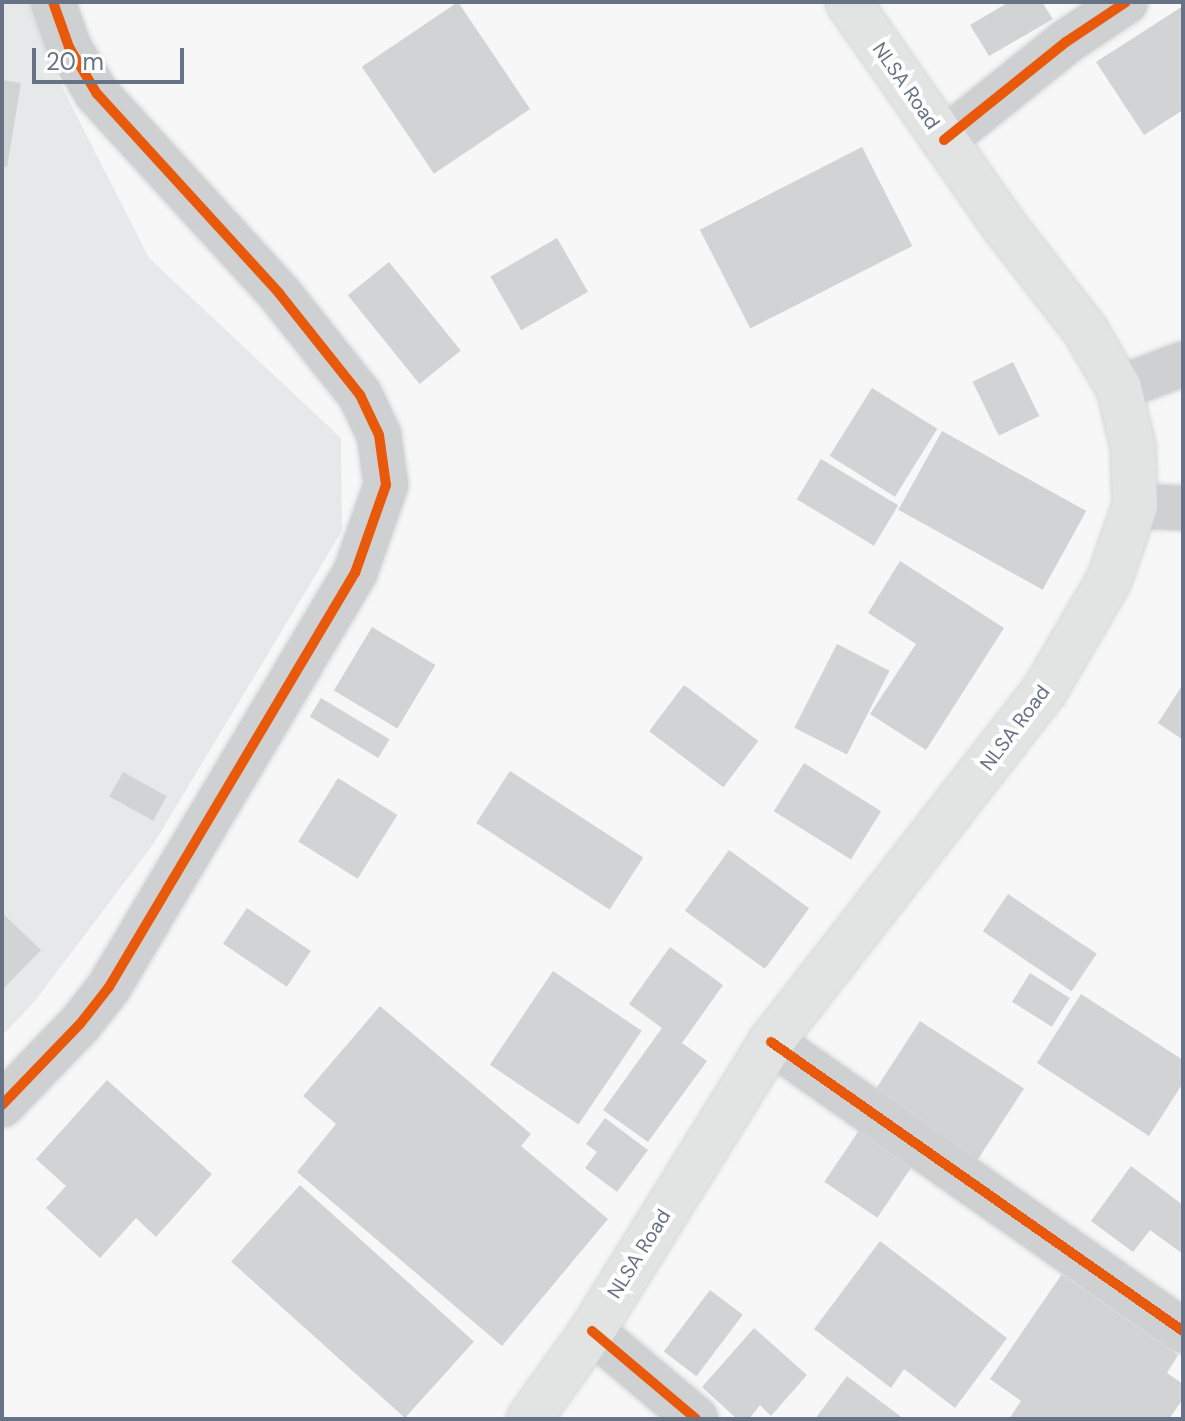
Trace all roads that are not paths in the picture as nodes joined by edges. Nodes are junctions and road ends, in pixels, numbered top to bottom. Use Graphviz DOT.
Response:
graph roads {
  1 [pos="53,2"];
  2 [pos="848,2"];
  3 [pos="1126,2"];
  4 [pos="944,140"];
  5 [pos="1183,364"];
  6 [pos="1119,388"];
  7 [pos="1135,506"];
  8 [pos="1183,508"];
  9 [pos="771,1042"];
  10 [pos="2,1105"];
  11 [pos="592,1331"];
  12 [pos="1183,1331"];
  13 [pos="529,1419"];
  14 [pos="696,1419"];
  1 -- 10 [label="street"];
  2 -- 4 [label="main road, NLSA Road"];
  3 -- 4 [label="street"];
  4 -- 6 [label="main road, NLSA Road"];
  5 -- 6 [label="street"];
  6 -- 7 [label="main road, NLSA Road"];
  7 -- 8 [label="street"];
  7 -- 9 [label="main road, NLSA Road"];
  9 -- 11 [label="main road, NLSA Road"];
  9 -- 12 [label="street"];
  11 -- 13 [label="main road, NLSA Road"];
  11 -- 14 [label="street"];
}
